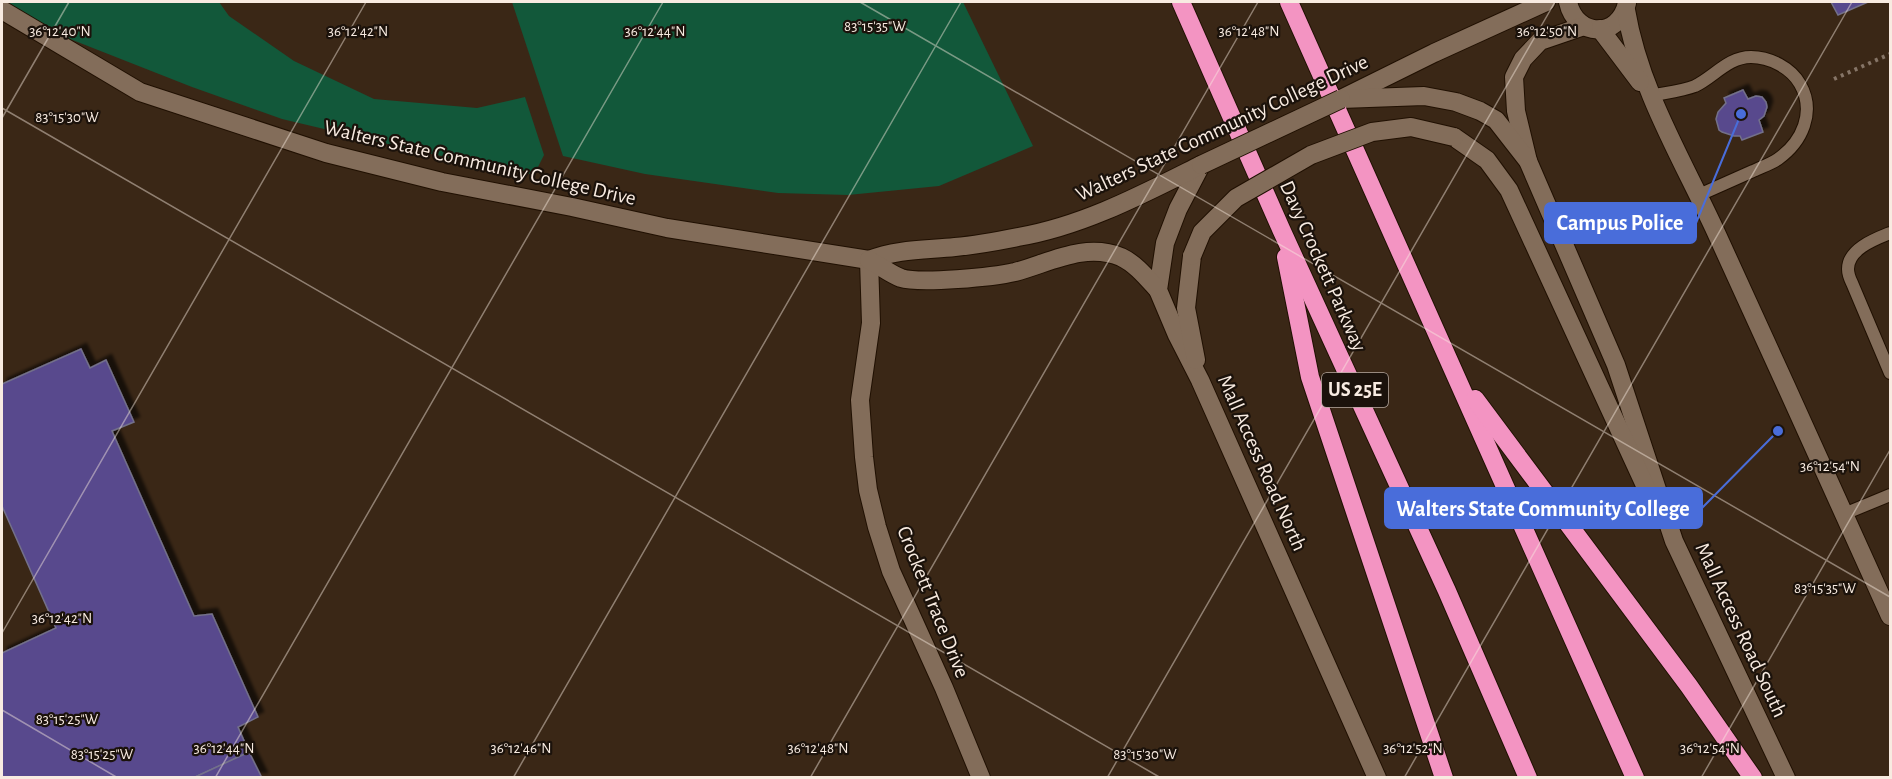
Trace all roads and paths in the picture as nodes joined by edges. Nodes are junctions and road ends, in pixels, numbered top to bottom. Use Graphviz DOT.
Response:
graph roads {
  1 [pos="1181,2"];
  2 [pos="1289,2"];
  3 [pos="1546,2"];
  4 [pos="1568,2"];
  5 [pos="1627,6"];
  6 [pos="2,10"];
  7 [pos="1592,28"];
  8 [pos="1890,54"];
  9 [pos="1834,79"];
  10 [pos="1650,96"];
  11 [pos="1341,99"];
  12 [pos="1528,162"];
  13 [pos="1201,165"];
  14 [pos="1699,195"];
  15 [pos="1281,229"];
  16 [pos="1890,233"];
  17 [pos="870,260"];
  18 [pos="1158,290"];
  19 [pos="1454,372"];
  20 [pos="1890,374"];
  21 [pos="1200,380"];
  22 [pos="1890,495"];
  23 [pos="1844,514"];
  24 [pos="1674,541"];
  25 [pos="1890,616"];
  26 [pos="981,777"];
  27 [pos="1377,777"];
  28 [pos="1444,777"];
  29 [pos="1528,777"];
  30 [pos="1635,777"];
  31 [pos="1753,777"];
  32 [pos="1786,777"];
  1 -- 15 [label="highway, Davy Crockett Parkway / US 25E"];
  2 -- 19 [label="highway"];
  3 -- 11 [label="street, Walters State Community College Drive"];
  4 -- 7 [label="street"];
  5 -- 7 [label="street"];
  5 -- 10 [label="street"];
  6 -- 17 [label="street, Walters State Community College Drive"];
  7 -- 10 [label="street"];
  7 -- 12 [label="street"];
  8 -- 9 [label="path"];
  10 -- 14 [label="street"];
  10 -- 14 [label="lane"];
  11 -- 12 [label="street, Mall Access Road South"];
  11 -- 13 [label="street, Walters State Community College Drive, bridge"];
  12 -- 24 [label="street, Mall Access Road South"];
  13 -- 17 [label="street, Walters State Community College Drive"];
  13 -- 18 [label="street"];
  14 -- 23 [label="street"];
  15 -- 28 [label="highway"];
  15 -- 29 [label="highway, Davy Crockett Parkway / US 25E"];
  16 -- 20 [label="lane"];
  17 -- 18 [label="street, Walters State Community College Drive"];
  17 -- 26 [label="street, Crockett Trace Drive"];
  18 -- 21 [label="street, Mall Access Road North"];
  19 -- 30 [label="highway"];
  19 -- 31 [label="highway"];
  21 -- 24 [label="street, bridge"];
  21 -- 27 [label="street, Mall Access Road North"];
  22 -- 23 [label="lane"];
  23 -- 25 [label="street"];
  24 -- 32 [label="street, Mall Access Road South"];
}
